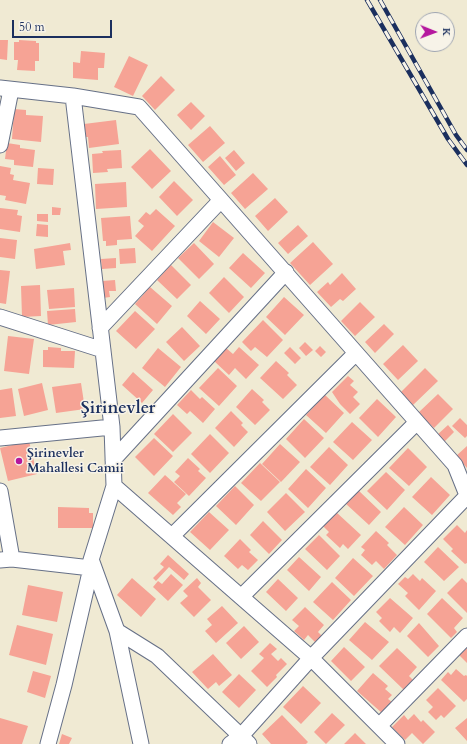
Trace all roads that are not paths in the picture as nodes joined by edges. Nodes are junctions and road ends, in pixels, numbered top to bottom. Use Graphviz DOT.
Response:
graph roads {
  1 [pos="6,89"];
  2 [pos="73,96"];
  3 [pos="0,145"];
  4 [pos="221,200"];
  5 [pos="286,272"];
  6 [pos="0,317"];
  7 [pos="100,328"];
  8 [pos="103,350"];
  9 [pos="356,353"];
  10 [pos="417,422"];
  11 [pos="112,427"];
  12 [pos="0,438"];
  13 [pos="113,460"];
  14 [pos="114,486"];
  15 [pos="0,491"];
  16 [pos="467,495"];
  17 [pos="172,536"];
  18 [pos="6,560"];
  19 [pos="91,564"];
  20 [pos="241,597"];
  21 [pos="117,631"];
  22 [pos="467,636"];
  23 [pos="311,658"];
  24 [pos="379,726"];
  25 [pos="240,741"];
  26 [pos="48,744"];
  27 [pos="141,744"];
  28 [pos="397,744"];
  1 -- 2 [label="street"];
  1 -- 3 [label="street"];
  2 -- 4 [label="street"];
  2 -- 7 [label="street"];
  4 -- 5 [label="street"];
  4 -- 7 [label="street"];
  5 -- 9 [label="street"];
  5 -- 13 [label="street"];
  6 -- 8 [label="street"];
  7 -- 8 [label="street"];
  8 -- 11 [label="street"];
  9 -- 10 [label="street"];
  9 -- 17 [label="street"];
  10 -- 16 [label="street"];
  10 -- 20 [label="street"];
  11 -- 12 [label="street"];
  11 -- 13 [label="street"];
  13 -- 14 [label="street"];
  14 -- 17 [label="street"];
  14 -- 19 [label="street"];
  15 -- 18 [label="street"];
  16 -- 23 [label="street"];
  17 -- 20 [label="street"];
  18 -- 19 [label="street"];
  19 -- 21 [label="street"];
  19 -- 26 [label="street"];
  20 -- 23 [label="street"];
  21 -- 25 [label="street"];
  21 -- 27 [label="street"];
  22 -- 24 [label="street"];
  23 -- 24 [label="street"];
  23 -- 25 [label="street"];
  24 -- 28 [label="street"];
}
